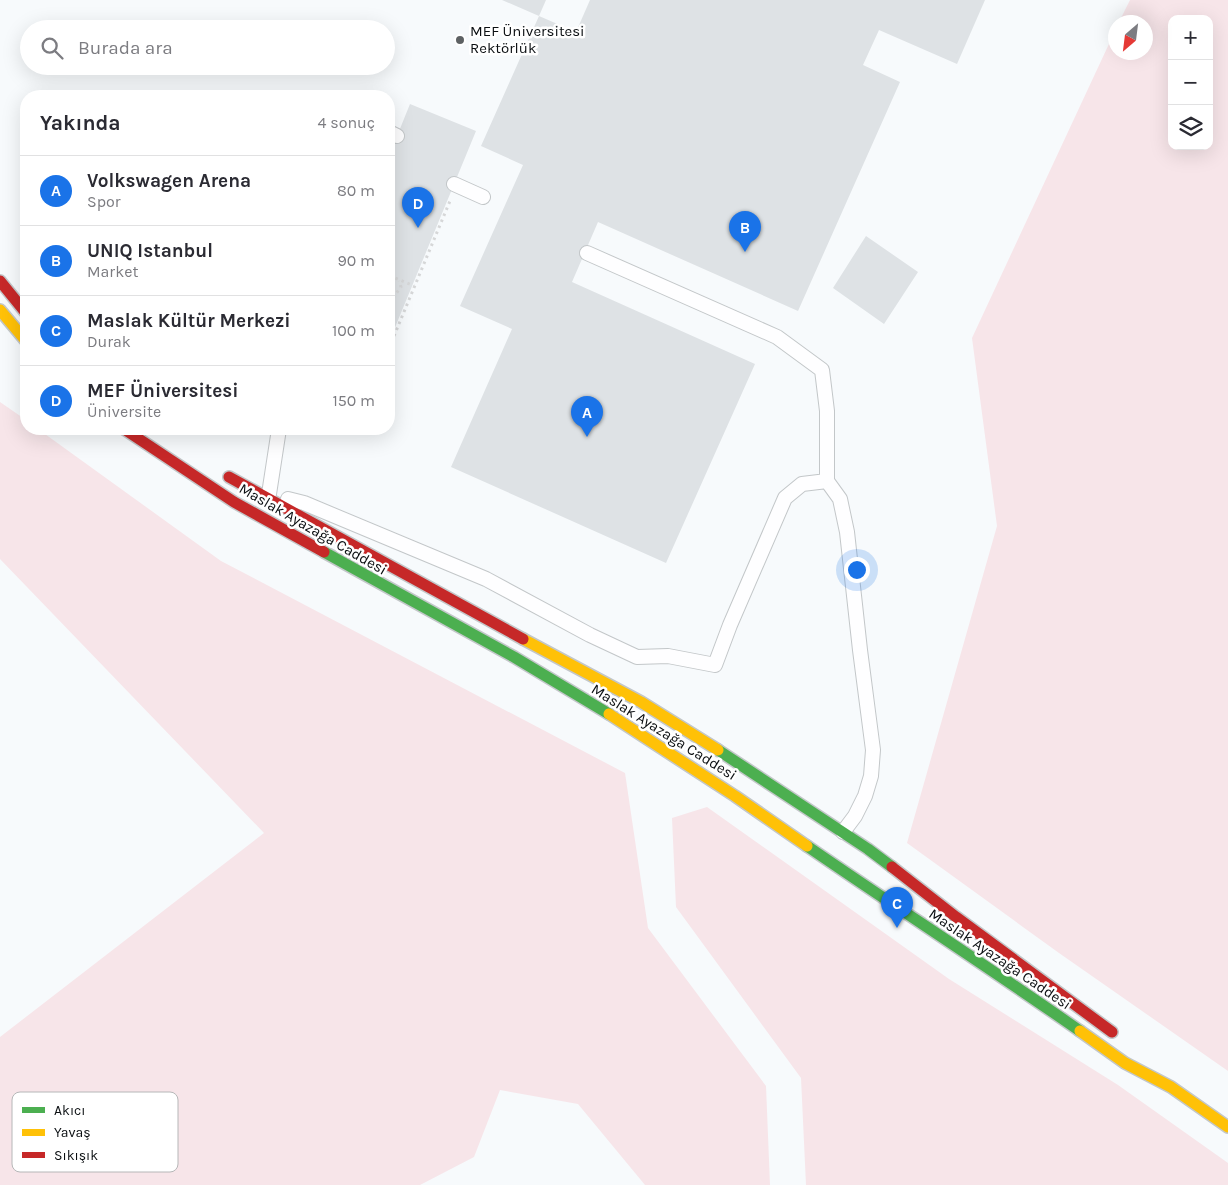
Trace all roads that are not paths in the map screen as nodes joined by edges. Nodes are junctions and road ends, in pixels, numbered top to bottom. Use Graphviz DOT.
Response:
graph roads {
  1 [pos="456,185"];
  2 [pos="483,196"];
  3 [pos="587,253"];
  4 [pos="0,281"];
  5 [pos="20,306"];
  6 [pos="0,310"];
  7 [pos="20,334"];
  8 [pos="133,435"];
  9 [pos="278,435"];
  10 [pos="221,472"];
  11 [pos="827,481"];
  12 [pos="249,488"];
  13 [pos="269,494"];
  14 [pos="843,832"];
  15 [pos="803,842"];
  16 [pos="1120,1038"];
  17 [pos="1146,1062"];
  18 [pos="1171,1087"];
  19 [pos="1228,1127"];
  1 -- 2 [label="lane"];
  3 -- 11 [label="lane"];
  4 -- 5 [label="main road"];
  6 -- 7 [label="main road"];
  8 -- 15 [label="main road, Maslak Ayazağa Caddesi"];
  9 -- 13 [label="lane"];
  10 -- 12 [label="main road, Maslak Ayazağa Caddesi"];
  11 -- 13 [label="lane"];
  11 -- 14 [label="lane"];
  12 -- 13 [label="lane"];
  12 -- 14 [label="main road, Maslak Ayazağa Caddesi"];
  14 -- 15 [label="main road"];
  14 -- 16 [label="main road, Maslak Ayazağa Caddesi"];
  15 -- 18 [label="main road, Maslak Ayazağa Caddesi"];
  17 -- 18 [label="main road, Maslak Ayazağa Caddesi"];
  18 -- 19 [label="main road, Maslak Ayazağa Caddesi"];
}
